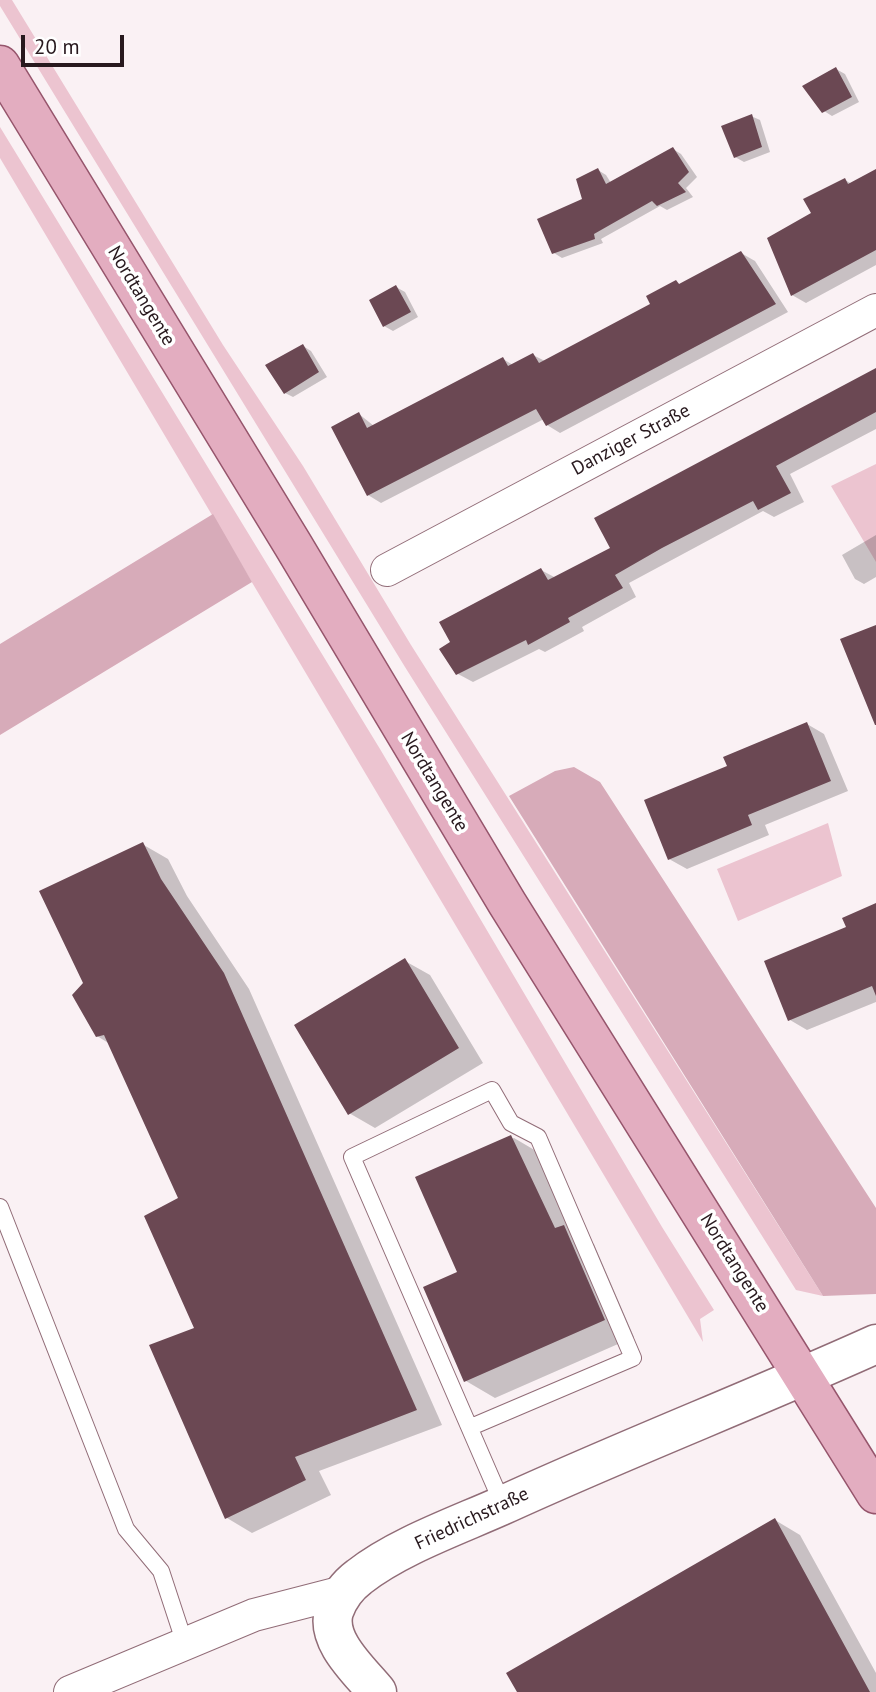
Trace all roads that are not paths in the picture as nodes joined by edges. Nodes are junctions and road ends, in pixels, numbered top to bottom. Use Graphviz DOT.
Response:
graph roads {
  1 [pos="0,65"];
  2 [pos="876,310"];
  3 [pos="387,570"];
  4 [pos="0,1207"];
  5 [pos="876,1344"];
  6 [pos="805,1376"];
  7 [pos="471,1427"];
  8 [pos="876,1494"];
  9 [pos="503,1505"];
  10 [pos="343,1592"];
  11 [pos="185,1644"];
  12 [pos="70,1692"];
  13 [pos="377,1692"];
  1 -- 6 [label="main road, Nordtangente"];
  2 -- 3 [label="street, Danziger Straße"];
  4 -- 11 [label="lane"];
  5 -- 6 [label="street, Friedrichstraße"];
  6 -- 8 [label="main road, Nordtangente"];
  6 -- 9 [label="street, Friedrichstraße"];
  7 -- 7 [label="lane"];
  7 -- 9 [label="lane"];
  9 -- 10 [label="street, Friedrichstraße"];
  10 -- 11 [label="street, Friedrichstraße"];
  10 -- 13 [label="street"];
  11 -- 12 [label="street, Friedrichstraße"];
}
